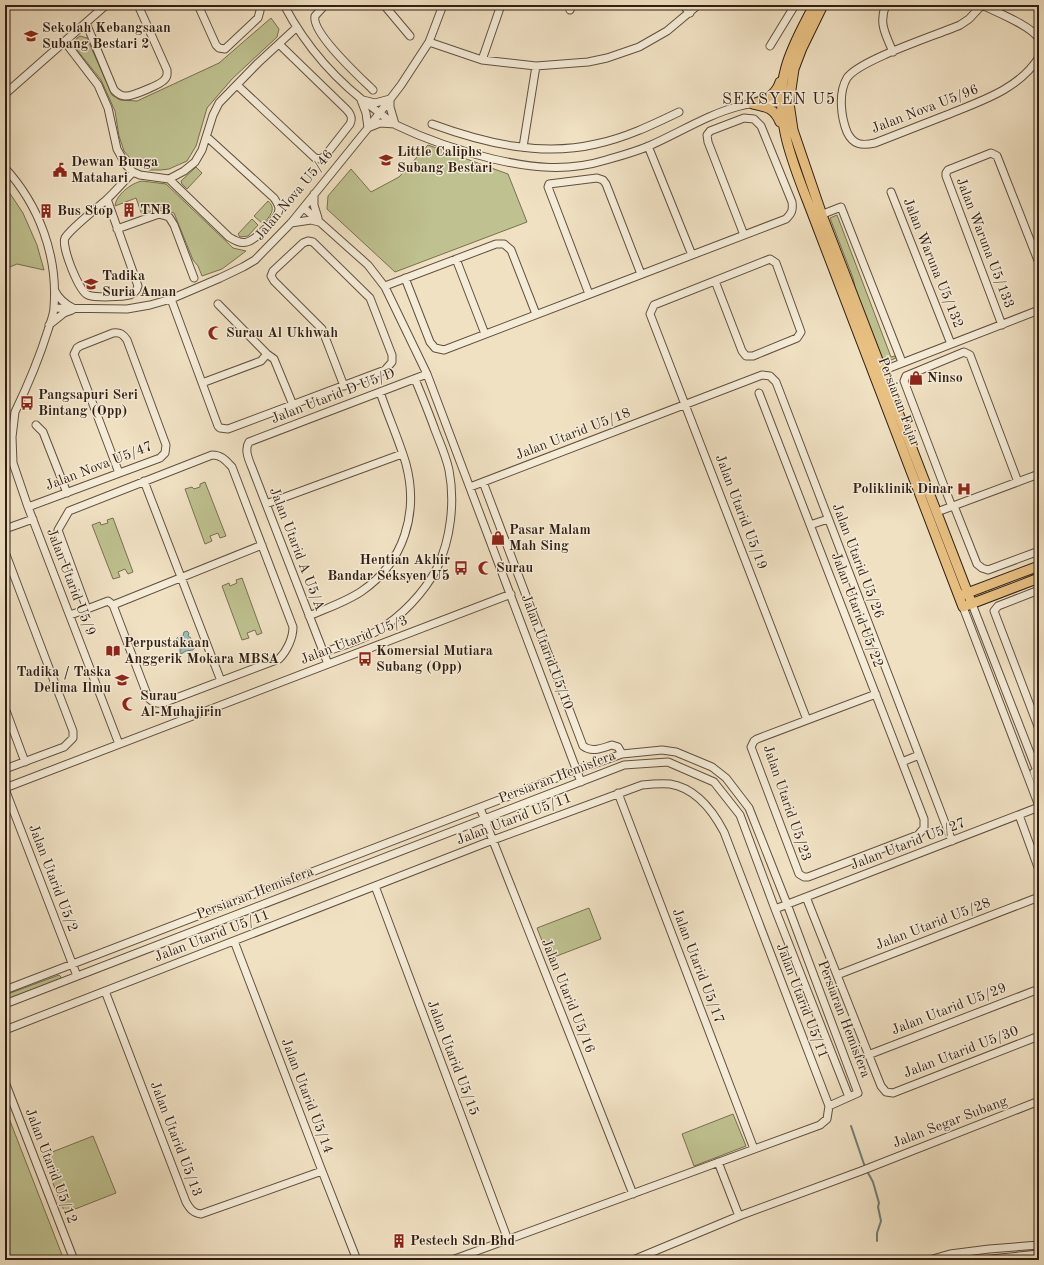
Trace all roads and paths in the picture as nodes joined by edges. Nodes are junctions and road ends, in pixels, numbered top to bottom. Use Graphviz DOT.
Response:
graph roads {
  1 [pos="106,5"];
  2 [pos="138,5"];
  3 [pos="198,5"];
  4 [pos="259,5"];
  5 [pos="284,5"];
  6 [pos="325,5"];
  7 [pos="384,5"];
  8 [pos="443,5"];
  9 [pos="501,5"];
  10 [pos="683,5"];
  11 [pos="698,5"];
  12 [pos="795,5"];
  13 [pos="814,5"];
  14 [pos="823,5"];
  15 [pos="886,5"];
  16 [pos="982,5"];
  17 [pos="690,12"];
  18 [pos="86,23"];
  19 [pos="298,27"];
  20 [pos="410,36"];
  21 [pos="1039,39"];
  22 [pos="65,42"];
  23 [pos="429,42"];
  24 [pos="279,44"];
  25 [pos="770,46"];
  26 [pos="893,52"];
  27 [pos="1039,57"];
  28 [pos="482,60"];
  29 [pos="536,66"];
  30 [pos="785,67"];
  31 [pos="237,85"];
  32 [pos="373,90"];
  33 [pos="5,94"];
  34 [pos="390,99"];
  35 [pos="361,100"];
  36 [pos="785,103"];
  37 [pos="753,104"];
  38 [pos="679,112"];
  39 [pos="380,113"];
  40 [pos="395,124"];
  41 [pos="432,124"];
  42 [pos="783,127"];
  43 [pos="368,128"];
  44 [pos="207,137"];
  45 [pos="648,146"];
  46 [pos="523,147"];
  47 [pos="5,168"];
  48 [pos="133,172"];
  49 [pos="169,179"];
  50 [pos="891,192"];
  51 [pos="314,194"];
  52 [pos="107,199"];
  53 [pos="304,208"];
  54 [pos="818,216"];
  55 [pos="291,223"];
  56 [pos="321,223"];
  57 [pos="117,229"];
  58 [pos="744,235"];
  59 [pos="692,255"];
  60 [pos="456,259"];
  61 [pos="1039,263"];
  62 [pos="641,274"];
  63 [pos="194,278"];
  64 [pos="405,278"];
  65 [pos="715,281"];
  66 [pos="385,286"];
  67 [pos="54,289"];
  68 [pos="589,294"];
  69 [pos="171,299"];
  70 [pos="218,304"];
  71 [pos="54,308"];
  72 [pos="74,309"];
  73 [pos="1039,310"];
  74 [pos="536,314"];
  75 [pos="49,325"];
  76 [pos="1002,325"];
  77 [pos="485,334"];
  78 [pos="951,344"];
  79 [pos="267,354"];
  80 [pos="902,362"];
  81 [pos="877,372"];
  82 [pos="428,374"];
  83 [pos="416,379"];
  84 [pos="202,383"];
  85 [pos="344,386"];
  86 [pos="380,392"];
  87 [pos="759,393"];
  88 [pos="685,404"];
  89 [pos="293,405"];
  90 [pos="36,425"];
  91 [pos="249,442"];
  92 [pos="402,454"];
  93 [pos="119,473"];
  94 [pos="1039,474"];
  95 [pos="144,481"];
  96 [pos="483,482"];
  97 [pos="1018,482"];
  98 [pos="470,487"];
  99 [pos="67,493"];
  100 [pos="266,504"];
  101 [pos="953,506"];
  102 [pos="28,508"];
  103 [pos="937,512"];
  104 [pos="828,518"];
  105 [pos="33,519"];
  106 [pos="810,525"];
  107 [pos="5,529"];
  108 [pos="262,545"];
  109 [pos="1039,551"];
  110 [pos="5,552"];
  111 [pos="1039,566"];
  112 [pos="181,577"];
  113 [pos="1039,578"];
  114 [pos="522,584"];
  115 [pos="510,591"];
  116 [pos="1039,591"];
  117 [pos="964,594"];
  118 [pos="972,604"];
  119 [pos="112,605"];
  120 [pos="963,607"];
  121 [pos="87,609"];
  122 [pos="70,615"];
  123 [pos="309,616"];
  124 [pos="323,653"];
  125 [pos="328,664"];
  126 [pos="221,680"];
  127 [pos="876,694"];
  128 [pos="5,708"];
  129 [pos="807,720"];
  130 [pos="1039,729"];
  131 [pos="1024,737"];
  132 [pos="119,744"];
  133 [pos="622,754"];
  134 [pos="919,755"];
  135 [pos="25,762"];
  136 [pos="902,762"];
  137 [pos="5,770"];
  138 [pos="577,770"];
  139 [pos="1039,776"];
  140 [pos="581,782"];
  141 [pos="1039,786"];
  142 [pos="5,789"];
  143 [pos="618,793"];
  144 [pos="1039,806"];
  145 [pos="480,808"];
  146 [pos="1019,815"];
  147 [pos="484,819"];
  148 [pos="918,835"];
  149 [pos="492,840"];
  150 [pos="952,841"];
  151 [pos="1039,870"];
  152 [pos="374,886"];
  153 [pos="806,897"];
  154 [pos="1039,897"];
  155 [pos="787,904"];
  156 [pos="775,909"];
  157 [pos="234,941"];
  158 [pos="72,965"];
  159 [pos="837,975"];
  160 [pos="77,976"];
  161 [pos="1039,988"];
  162 [pos="5,990"];
  163 [pos="105,991"];
  164 [pos="5,1004"];
  165 [pos="5,1030"];
  166 [pos="1039,1036"];
  167 [pos="868,1055"];
  168 [pos="5,1082"];
  169 [pos="849,1097"];
  170 [pos="1039,1101"];
  171 [pos="828,1106"];
  172 [pos="754,1149"];
  173 [pos="718,1162"];
  174 [pos="322,1171"];
  175 [pos="633,1194"];
  176 [pos="739,1216"];
  177 [pos="508,1240"];
  178 [pos="1039,1245"];
  179 [pos="1039,1254"];
  180 [pos="74,1260"];
  181 [pos="357,1260"];
  182 [pos="452,1260"];
  183 [pos="633,1260"];
  184 [pos="929,1260"];
  185 [pos="981,1260"];
  1 -- 18 [label="street"];
  2 -- 18 [label="street"];
  3 -- 4 [label="street"];
  5 -- 19 [label="street"];
  6 -- 32 [label="street"];
  7 -- 20 [label="street"];
  8 -- 23 [label="street, Jalan Nova U5/46"];
  9 -- 28 [label="street"];
  10 -- 17 [label="street"];
  11 -- 17 [label="street"];
  12 -- 25 [label="street"];
  13 -- 30 [label="main road, Persiaran Fajar"];
  14 -- 36 [label="main road"];
  15 -- 26 [label="street"];
  16 -- 21 [label="street"];
  16 -- 26 [label="street"];
  17 -- 29 [label="street"];
  18 -- 22 [label="street"];
  19 -- 24 [label="street"];
  19 -- 35 [label="street"];
  22 -- 33 [label="street"];
  22 -- 48 [label="street"];
  23 -- 28 [label="street"];
  23 -- 34 [label="street, Jalan Nova U5/46"];
  24 -- 31 [label="street"];
  24 -- 31 [label="street"];
  26 -- 27 [label="street, Jalan Nova U5/96"];
  28 -- 29 [label="street"];
  29 -- 46 [label="street"];
  30 -- 36 [label="main road, Persiaran Fajar"];
  30 -- 37 [label="main road"];
  31 -- 44 [label="street"];
  34 -- 35 [label="street"];
  34 -- 39 [label="street, Jalan Nova U5/46"];
  34 -- 40 [label="street"];
  35 -- 39 [label="street"];
  35 -- 43 [label="street"];
  36 -- 37 [label="street"];
  36 -- 42 [label="main road, Persiaran Fajar"];
  36 -- 54 [label="main road"];
  37 -- 42 [label="main road"];
  37 -- 45 [label="street"];
  38 -- 46 [label="street"];
  39 -- 40 [label="street"];
  39 -- 43 [label="street, Jalan Nova U5/46"];
  40 -- 43 [label="street"];
  40 -- 45 [label="street"];
  41 -- 46 [label="street"];
  42 -- 54 [label="main road, Persiaran Fajar"];
  43 -- 51 [label="street, Jalan Nova U5/46"];
  44 -- 49 [label="street"];
  44 -- 49 [label="street"];
  45 -- 59 [label="street"];
  47 -- 67 [label="street, Jalan Utarid U5/9"];
  48 -- 49 [label="street"];
  48 -- 52 [label="street"];
  50 -- 78 [label="street, Jalan Waruna U5/132"];
  51 -- 53 [label="street, Jalan Nova U5/46"];
  51 -- 56 [label="street"];
  52 -- 57 [label="street"];
  52 -- 57 [label="street"];
  53 -- 55 [label="street, Jalan Nova U5/46"];
  53 -- 56 [label="street, Jalan Utarid U5/10"];
  54 -- 80 [label="street"];
  54 -- 81 [label="main road, Persiaran Fajar"];
  55 -- 56 [label="street"];
  55 -- 69 [label="street, Jalan Nova U5/46"];
  56 -- 66 [label="street, Jalan Utarid U5/10"];
  57 -- 63 [label="street"];
  58 -- 58 [label="street"];
  58 -- 59 [label="street"];
  59 -- 62 [label="street"];
  60 -- 64 [label="street"];
  60 -- 74 [label="street"];
  60 -- 77 [label="street"];
  61 -- 76 [label="street, Jalan Waruna U5/133"];
  62 -- 68 [label="street"];
  62 -- 68 [label="street"];
  64 -- 66 [label="street"];
  64 -- 77 [label="street"];
  65 -- 65 [label="street"];
  65 -- 88 [label="street, Jalan Utarid U5/19"];
  66 -- 82 [label="street, Jalan Utarid U5/10"];
  67 -- 71 [label="street, Jalan Utarid U5/9"];
  67 -- 72 [label="street"];
  68 -- 74 [label="street"];
  69 -- 72 [label="street, Jalan Nova U5/46"];
  69 -- 84 [label="street"];
  70 -- 79 [label="street"];
  71 -- 72 [label="street, Jalan Nova U5/46"];
  71 -- 75 [label="street, Jalan Utarid U5/9"];
  72 -- 75 [label="street"];
  73 -- 76 [label="street"];
  74 -- 77 [label="street"];
  75 -- 102 [label="street, Jalan Utarid U5/9"];
  76 -- 78 [label="street"];
  78 -- 80 [label="street"];
  79 -- 84 [label="street"];
  79 -- 89 [label="street"];
  80 -- 81 [label="street"];
  81 -- 103 [label="main road, Persiaran Fajar"];
  81 -- 117 [label="main road, Persiaran Fajar"];
  82 -- 83 [label="street, Jalan Utarid D U5/D"];
  82 -- 98 [label="street, Jalan Utarid U5/10"];
  83 -- 86 [label="street, Jalan Utarid D U5/D"];
  83 -- 124 [label="street"];
  84 -- 89 [label="street"];
  85 -- 85 [label="street"];
  85 -- 89 [label="street"];
  86 -- 91 [label="street, Jalan Utarid D U5/D"];
  86 -- 92 [label="street"];
  87 -- 106 [label="street, Jalan Utarid U5/22"];
  88 -- 96 [label="street, Jalan Utarid U5/18"];
  88 -- 104 [label="street, Jalan Utarid U5/26"];
  88 -- 129 [label="street, Jalan Utarid U5/19"];
  90 -- 99 [label="street"];
  91 -- 100 [label="street, Jalan Utarid A U5/A"];
  92 -- 100 [label="street"];
  92 -- 123 [label="street"];
  93 -- 93 [label="street, Jalan Nova U5/47"];
  93 -- 99 [label="street, Jalan Nova U5/47"];
  94 -- 97 [label="street"];
  95 -- 108 [label="street"];
  95 -- 112 [label="street"];
  95 -- 121 [label="street"];
  96 -- 98 [label="street, Jalan Utarid U5/18"];
  96 -- 114 [label="street"];
  97 -- 101 [label="street"];
  97 -- 101 [label="street"];
  98 -- 115 [label="street, Jalan Utarid U5/10"];
  99 -- 102 [label="street, Jalan Nova U5/47"];
  100 -- 123 [label="street, Jalan Utarid A U5/A"];
  101 -- 103 [label="street"];
  101 -- 109 [label="street"];
  102 -- 105 [label="street, Jalan Utarid U5/9"];
  103 -- 117 [label="main road, Persiaran Fajar"];
  104 -- 106 [label="street"];
  104 -- 134 [label="street, Jalan Utarid U5/26"];
  105 -- 107 [label="street"];
  105 -- 122 [label="street, Jalan Utarid U5/9"];
  106 -- 127 [label="street, Jalan Utarid U5/22"];
  108 -- 112 [label="street"];
  108 -- 126 [label="street"];
  110 -- 135 [label="street"];
  111 -- 117 [label="main road"];
  112 -- 119 [label="street"];
  112 -- 126 [label="street"];
  113 -- 118 [label="main road"];
  114 -- 115 [label="street, Jalan Utarid U5/3"];
  114 -- 133 [label="street"];
  115 -- 125 [label="street, Jalan Utarid U5/3"];
  115 -- 138 [label="street, Jalan Utarid U5/10"];
  116 -- 130 [label="street"];
  117 -- 118 [label="main road, Persiaran Fajar"];
  117 -- 120 [label="main road, Persiaran Fajar"];
  118 -- 120 [label="main road"];
  118 -- 131 [label="street, Persiaran Fajar"];
  119 -- 121 [label="street"];
  119 -- 126 [label="street"];
  120 -- 144 [label="street, Persiaran Fajar"];
  121 -- 122 [label="street"];
  122 -- 132 [label="street, Jalan Utarid U5/9"];
  123 -- 124 [label="street, Jalan Utarid A U5/A"];
  124 -- 125 [label="street, Jalan Utarid A U5/A"];
  125 -- 132 [label="street, Jalan Utarid U5/3"];
  127 -- 129 [label="street, Jalan Utarid U5/23"];
  127 -- 136 [label="street, Jalan Utarid U5/22"];
  128 -- 135 [label="street"];
  129 -- 148 [label="street, Jalan Utarid U5/23"];
  131 -- 139 [label="street, Persiaran Fajar"];
  131 -- 141 [label="street"];
  132 -- 142 [label="street, Jalan Utarid U5/3"];
  133 -- 138 [label="street, Persiaran Hemisfera"];
  133 -- 155 [label="street, Persiaran Hemisfera"];
  134 -- 136 [label="street"];
  134 -- 150 [label="street, Jalan Utarid U5/26"];
  135 -- 137 [label="street"];
  136 -- 148 [label="street, Jalan Utarid U5/22"];
  138 -- 140 [label="street, Jalan Utarid U5/10"];
  138 -- 145 [label="street, Persiaran Hemisfera"];
  140 -- 147 [label="street, Persiaran Hemisfera"];
  140 -- 156 [label="street, Persiaran Hemisfera"];
  142 -- 158 [label="street, Jalan Utarid U5/2"];
  143 -- 149 [label="street, Jalan Utarid U5/11"];
  143 -- 171 [label="street, Jalan Utarid U5/11"];
  143 -- 172 [label="street, Jalan Utarid U5/17"];
  144 -- 146 [label="street, Jalan Utarid U5/27"];
  145 -- 147 [label="street, Jalan Utarid U5/16"];
  145 -- 158 [label="street, Persiaran Hemisfera"];
  146 -- 150 [label="street, Jalan Utarid U5/27"];
  146 -- 151 [label="street"];
  147 -- 149 [label="street, Jalan Utarid U5/16"];
  147 -- 160 [label="street, Persiaran Hemisfera"];
  149 -- 152 [label="street, Jalan Utarid U5/11"];
  149 -- 175 [label="street, Jalan Utarid U5/16"];
  150 -- 153 [label="street, Jalan Utarid U5/27"];
  152 -- 157 [label="street, Jalan Utarid U5/11"];
  152 -- 177 [label="street, Jalan Utarid U5/15"];
  153 -- 155 [label="street, Jalan Utarid U5/27"];
  153 -- 159 [label="street"];
  154 -- 159 [label="street, Jalan Utarid U5/28"];
  155 -- 156 [label="street, Jalan Utarid U5/27"];
  155 -- 169 [label="street, Persiaran Hemisfera"];
  156 -- 169 [label="street, Persiaran Hemisfera"];
  157 -- 163 [label="street, Jalan Utarid U5/11"];
  157 -- 174 [label="street, Jalan Utarid U5/14"];
  158 -- 160 [label="street, Jalan Utarid U5/2"];
  158 -- 162 [label="street, Persiaran Hemisfera"];
  159 -- 167 [label="street"];
  160 -- 164 [label="street, Persiaran Hemisfera"];
  161 -- 167 [label="street, Jalan Utarid U5/29"];
  163 -- 165 [label="street, Jalan Utarid U5/11"];
  163 -- 174 [label="street, Jalan Utarid U5/13"];
  166 -- 167 [label="street, Jalan Utarid U5/30"];
  168 -- 180 [label="street, Jalan Utarid U5/12"];
  169 -- 171 [label="street"];
  170 -- 176 [label="street, Jalan Segar Subang"];
  171 -- 172 [label="street"];
  172 -- 173 [label="street"];
  173 -- 175 [label="street"];
  173 -- 176 [label="street"];
  174 -- 181 [label="street, Jalan Utarid U5/14"];
  175 -- 177 [label="street"];
  176 -- 183 [label="street, Jalan Segar Subang"];
  177 -- 182 [label="street"];
  178 -- 184 [label="street"];
  179 -- 185 [label="street"];
}
